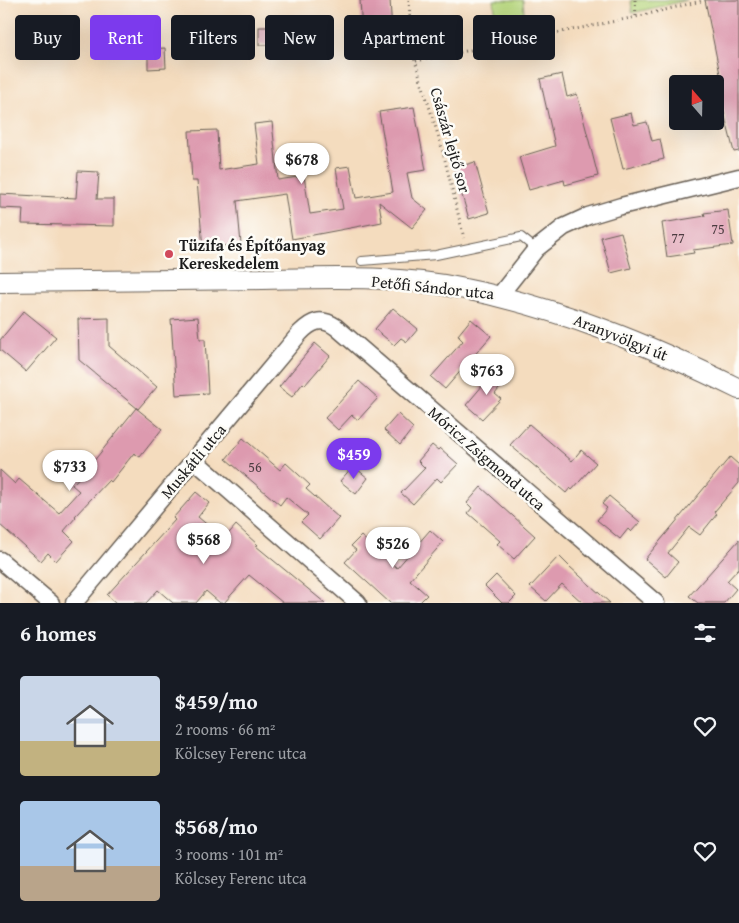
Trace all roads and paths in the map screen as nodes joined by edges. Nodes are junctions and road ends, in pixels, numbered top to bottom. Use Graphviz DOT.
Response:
graph roads {
  1 [pos="409,0"];
  2 [pos="635,0"];
  3 [pos="705,0"];
  4 [pos="636,17"];
  5 [pos="416,61"];
  6 [pos="739,177"];
  7 [pos="467,249"];
  8 [pos="536,249"];
  9 [pos="362,261"];
  10 [pos="0,282"];
  11 [pos="499,296"];
  12 [pos="315,322"];
  13 [pos="739,388"];
  14 [pos="194,460"];
  15 [pos="0,560"];
  16 [pos="51,603"];
  17 [pos="74,603"];
  18 [pos="358,603"];
  19 [pos="656,603"];
  1 -- 5 [label="path, Császár lejtő sor"];
  2 -- 4 [label="path"];
  3 -- 4 [label="path"];
  4 -- 5 [label="path"];
  5 -- 7 [label="path, Császár lejtő sor"];
  6 -- 8 [label="street, Petőfi Sándor utca"];
  7 -- 8 [label="lane"];
  7 -- 9 [label="lane"];
  8 -- 11 [label="street, Petőfi Sándor utca"];
  10 -- 11 [label="street, Petőfi Sándor utca"];
  11 -- 13 [label="street, Aranyvölgyi út"];
  12 -- 14 [label="street, Muskátli utca"];
  12 -- 19 [label="street, Móricz Zsigmond utca"];
  14 -- 17 [label="street, Muskátli utca"];
  14 -- 18 [label="street"];
  15 -- 16 [label="street"];
}
